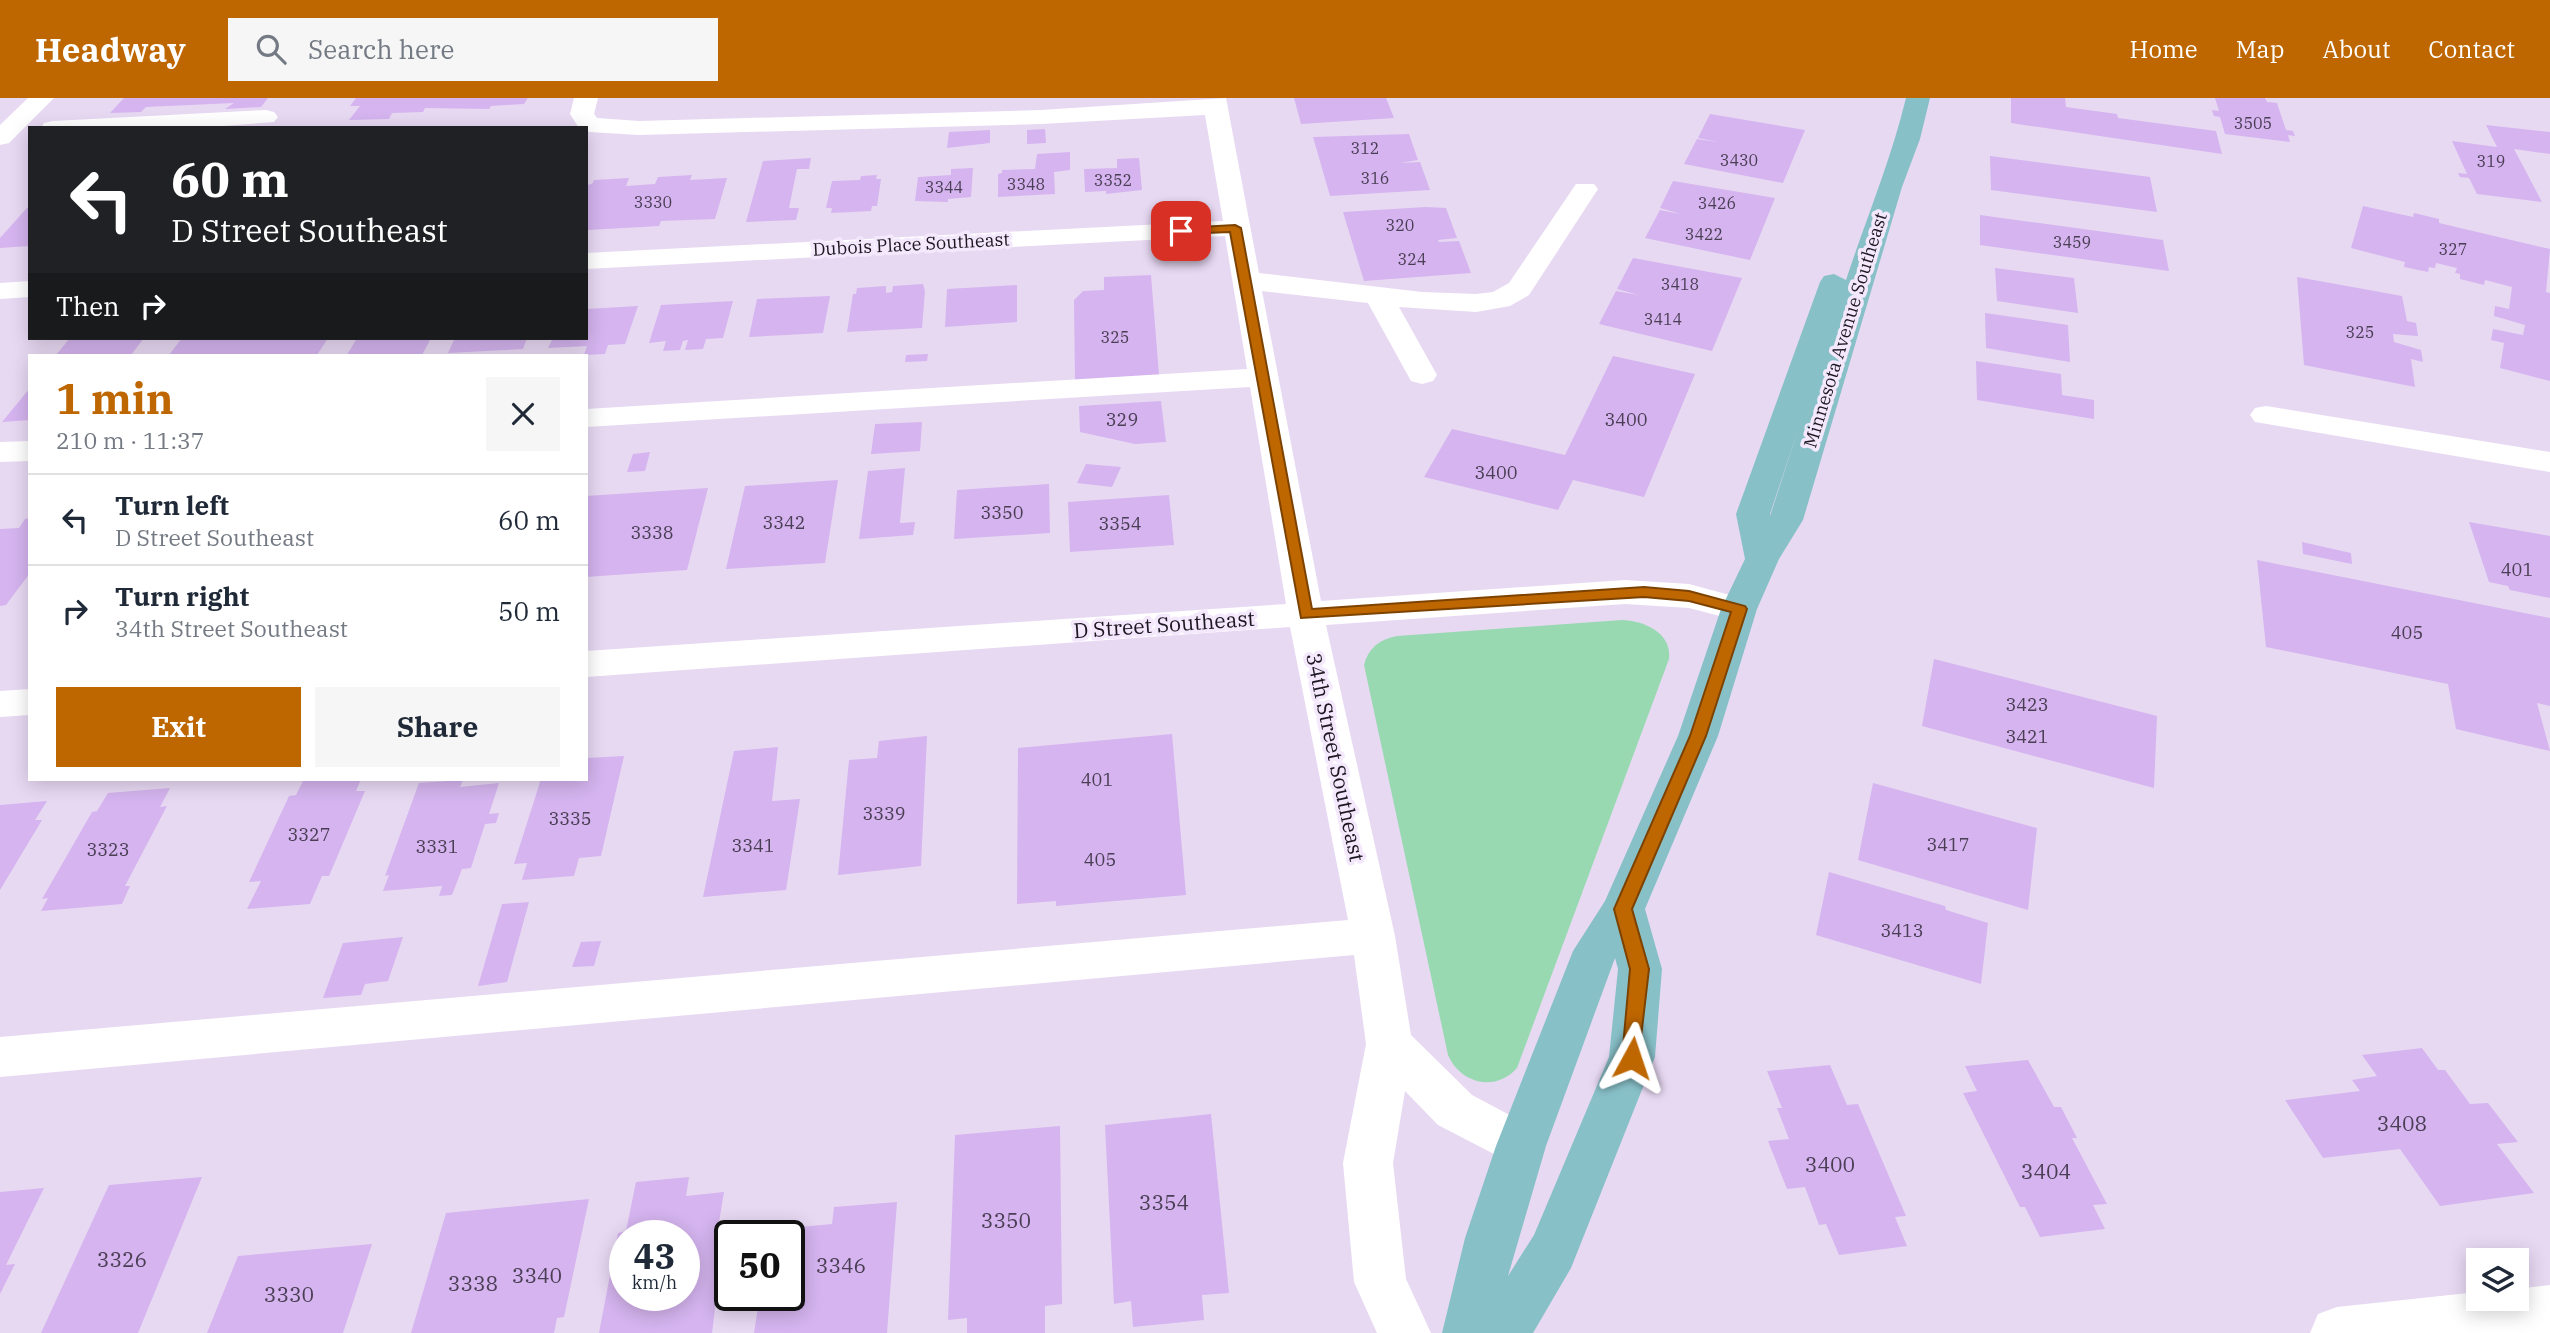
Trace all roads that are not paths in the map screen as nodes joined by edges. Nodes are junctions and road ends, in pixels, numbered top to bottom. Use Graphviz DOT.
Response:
graph roads {
  1 [pos="42,98"];
  2 [pos="586,98"];
  3 [pos="1896,98"];
  4 [pos="1918,98"];
  5 [pos="1215,102"];
  6 [pos="266,117"];
  7 [pos="92,126"];
  8 [pos="13,132"];
  9 [pos="1585,189"];
  10 [pos="1235,228"];
  11 [pos="588,261"];
  12 [pos="1244,280"];
  13 [pos="28,289"];
  14 [pos="0,291"];
  15 [pos="1378,295"];
  16 [pos="1422,375"];
  17 [pos="1262,377"];
  18 [pos="2266,415"];
  19 [pos="588,418"];
  20 [pos="28,451"];
  21 [pos="0,453"];
  22 [pos="2550,462"];
  23 [pos="1762,559"];
  24 [pos="1740,609"];
  25 [pos="1306,615"];
  26 [pos="588,664"];
  27 [pos="28,702"];
  28 [pos="0,704"];
  29 [pos="1623,909"];
  30 [pos="1373,936"];
  31 [pos="1389,1044"];
  32 [pos="0,1057"];
  33 [pos="1521,1146"];
  34 [pos="2550,1311"];
  35 [pos="1404,1333"];
  36 [pos="1469,1333"];
  37 [pos="1503,1333"];
  38 [pos="2337,1333"];
  1 -- 8 [label="street"];
  2 -- 5 [label="street"];
  3 -- 23 [label="main road, Minnesota Avenue Southeast"];
  4 -- 23 [label="main road, Minnesota Avenue Southeast"];
  5 -- 10 [label="street, 34th Street Southeast"];
  6 -- 7 [label="street"];
  9 -- 15 [label="street"];
  10 -- 11 [label="street, Dubois Place Southeast"];
  10 -- 12 [label="street, 34th Street Southeast"];
  12 -- 15 [label="street"];
  12 -- 17 [label="street, 34th Street Southeast"];
  13 -- 14 [label="street"];
  15 -- 16 [label="street"];
  17 -- 19 [label="street"];
  17 -- 25 [label="street, 34th Street Southeast"];
  18 -- 22 [label="street"];
  20 -- 21 [label="street"];
  23 -- 24 [label="main road, Minnesota Avenue Southeast"];
  24 -- 25 [label="street, D Street Southeast"];
  24 -- 29 [label="main road, Minnesota Avenue Southeast"];
  25 -- 26 [label="street, D Street Southeast"];
  25 -- 30 [label="street, 34th Street Southeast"];
  27 -- 28 [label="street"];
  29 -- 33 [label="main road, Minnesota Avenue Southeast"];
  29 -- 37 [label="main road"];
  30 -- 31 [label="street, 34th Street Southeast"];
  30 -- 32 [label="street"];
  31 -- 33 [label="street"];
  31 -- 35 [label="street, 34th Street Southeast"];
  33 -- 36 [label="main road, Minnesota Avenue Southeast"];
  34 -- 38 [label="street"];
}
